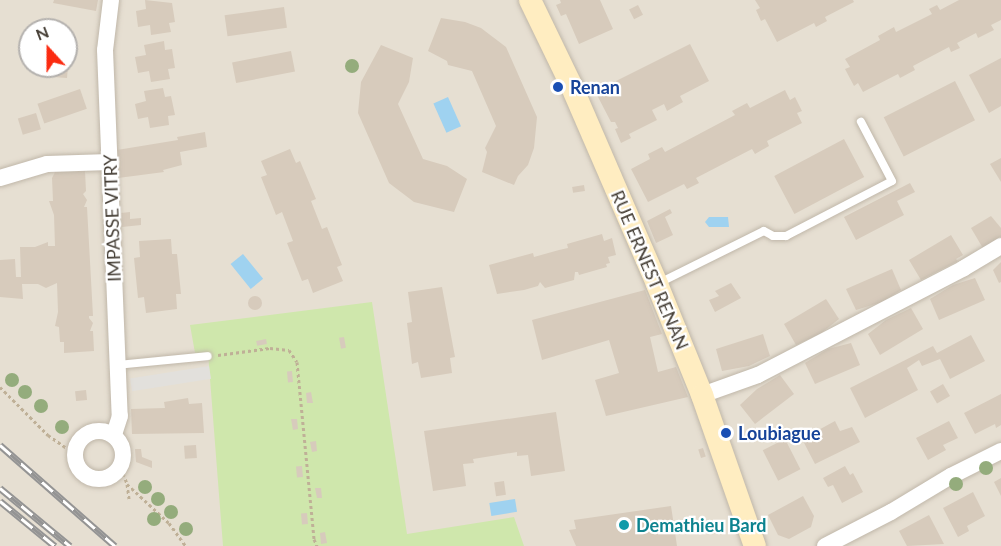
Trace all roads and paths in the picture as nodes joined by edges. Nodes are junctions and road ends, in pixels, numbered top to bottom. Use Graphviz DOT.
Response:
graph roads {
  1 [pos="111,0"];
  2 [pos="530,0"];
  3 [pos="861,122"];
  4 [pos="110,162"];
  5 [pos="0,178"];
  6 [pos="1001,246"];
  7 [pos="657,284"];
  8 [pos="208,356"];
  9 [pos="117,365"];
  10 [pos="0,387"];
  11 [pos="702,395"];
  12 [pos="114,435"];
  13 [pos="75,449"];
  14 [pos="1001,451"];
  15 [pos="121,468"];
  16 [pos="128,484"];
  17 [pos="129,499"];
  18 [pos="186,546"];
  19 [pos="317,546"];
  20 [pos="756,546"];
  21 [pos="825,546"];
  1 -- 4 [label="street, IMPASSE VITRY"];
  2 -- 7 [label="street, RUE ERNEST RENAN"];
  3 -- 7 [label="lane"];
  4 -- 5 [label="street"];
  4 -- 9 [label="street, IMPASSE VITRY"];
  6 -- 11 [label="street"];
  7 -- 11 [label="street, RUE ERNEST RENAN"];
  8 -- 9 [label="lane"];
  8 -- 19 [label="path"];
  9 -- 12 [label="street, IMPASSE VITRY"];
  10 -- 13 [label="path"];
  11 -- 20 [label="street, RUE ERNEST RENAN"];
  12 -- 13 [label="street"];
  12 -- 15 [label="street, IMPASSE VITRY"];
  13 -- 15 [label="street"];
  14 -- 21 [label="street"];
  15 -- 16 [label="path"];
  16 -- 17 [label="path"];
  16 -- 18 [label="path"];
}
